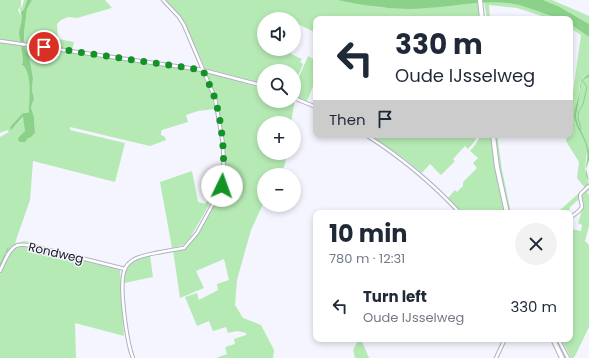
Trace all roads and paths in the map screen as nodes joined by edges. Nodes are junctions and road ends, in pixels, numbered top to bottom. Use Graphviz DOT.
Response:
graph roads {
  1 [pos="163,0"];
  2 [pos="480,0"];
  3 [pos="482,16"];
  4 [pos="0,41"];
  5 [pos="203,70"];
  6 [pos="257,84"];
  7 [pos="301,101"];
  8 [pos="313,106"];
  9 [pos="370,138"];
  10 [pos="493,138"];
  11 [pos="589,186"];
  12 [pos="457,210"];
  13 [pos="506,210"];
  14 [pos="573,216"];
  15 [pos="125,269"];
  16 [pos="0,271"];
  17 [pos="504,342"];
  18 [pos="554,342"];
  19 [pos="560,342"];
  20 [pos="133,358"];
  21 [pos="496,358"];
  22 [pos="562,358"];
  23 [pos="568,358"];
  1 -- 5 [label="street"];
  2 -- 3 [label="main road"];
  4 -- 5 [label="street"];
  5 -- 6 [label="street"];
  5 -- 15 [label="street"];
  7 -- 8 [label="street"];
  9 -- 12 [label="street"];
  10 -- 13 [label="main road"];
  11 -- 14 [label="street"];
  15 -- 16 [label="street, Rondweg"];
  15 -- 20 [label="street"];
  17 -- 21 [label="street"];
  18 -- 22 [label="main road"];
  19 -- 23 [label="street"];
}
